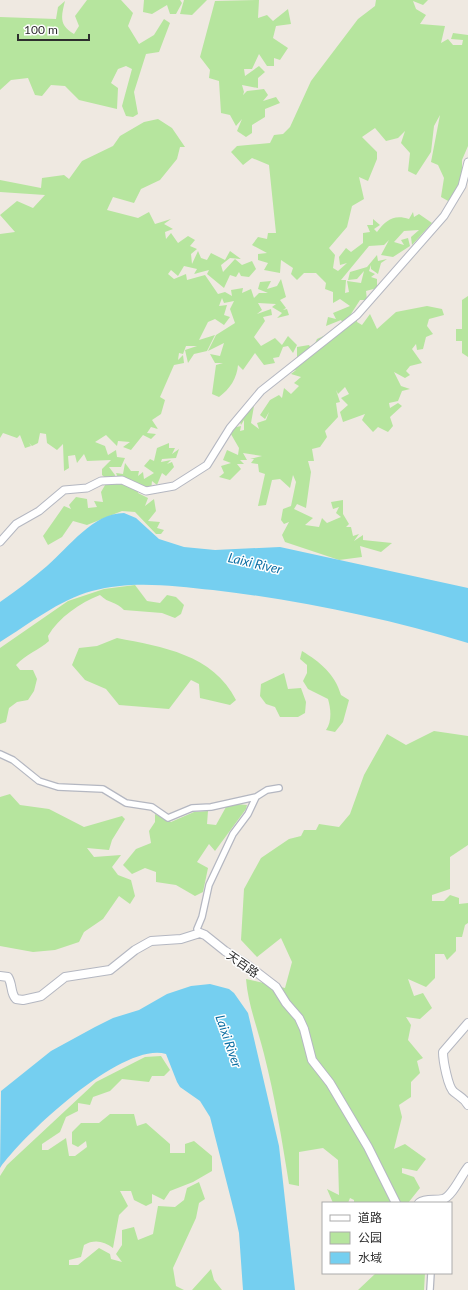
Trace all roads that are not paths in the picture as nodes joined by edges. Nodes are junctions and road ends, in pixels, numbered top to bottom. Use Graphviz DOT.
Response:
graph roads {
  1 [pos="468,162"];
  2 [pos="0,542"];
  3 [pos="0,754"];
  4 [pos="279,788"];
  5 [pos="256,797"];
  6 [pos="200,933"];
  7 [pos="0,976"];
  8 [pos="468,1023"];
  9 [pos="468,1105"];
  10 [pos="468,1167"];
  11 [pos="396,1202"];
  12 [pos="421,1202"];
  13 [pos="431,1274"];
  14 [pos="430,1290"];
  1 -- 2 [label="street"];
  3 -- 5 [label="street"];
  4 -- 5 [label="street"];
  5 -- 6 [label="street"];
  6 -- 7 [label="main road"];
  6 -- 11 [label="main road, 天百路"];
  8 -- 9 [label="main road"];
  10 -- 12 [label="main road"];
  13 -- 14 [label="street"];
}
